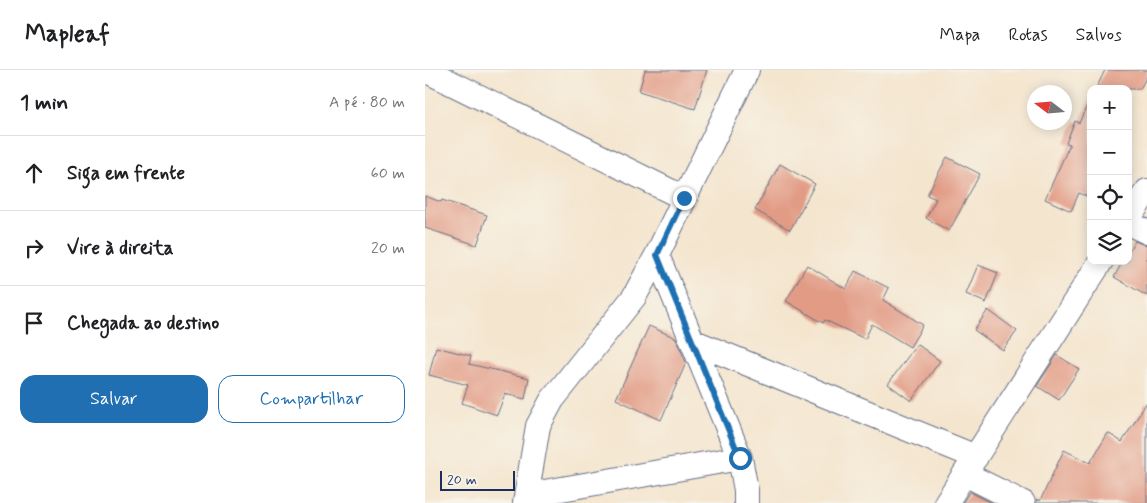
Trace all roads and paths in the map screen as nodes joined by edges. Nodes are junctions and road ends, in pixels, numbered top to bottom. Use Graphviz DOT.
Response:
graph roads {
  1 [pos="425,70"];
  2 [pos="747,70"];
  3 [pos="1147,191"];
  4 [pos="684,198"];
  5 [pos="1132,213"];
  6 [pos="1132,225"];
  7 [pos="1147,232"];
  8 [pos="657,255"];
  9 [pos="1098,265"];
  10 [pos="692,341"];
  11 [pos="740,458"];
  12 [pos="971,466"];
  13 [pos="526,499"];
  14 [pos="746,503"];
  15 [pos="946,503"];
  16 [pos="1023,503"];
  1 -- 4 [label="street"];
  2 -- 4 [label="street"];
  3 -- 5 [label="street"];
  4 -- 8 [label="street"];
  6 -- 7 [label="street"];
  8 -- 10 [label="street"];
  8 -- 13 [label="street"];
  9 -- 12 [label="street"];
  10 -- 11 [label="street"];
  10 -- 12 [label="street"];
  11 -- 13 [label="street"];
  11 -- 14 [label="street"];
  12 -- 15 [label="street"];
  12 -- 16 [label="street"];
}
